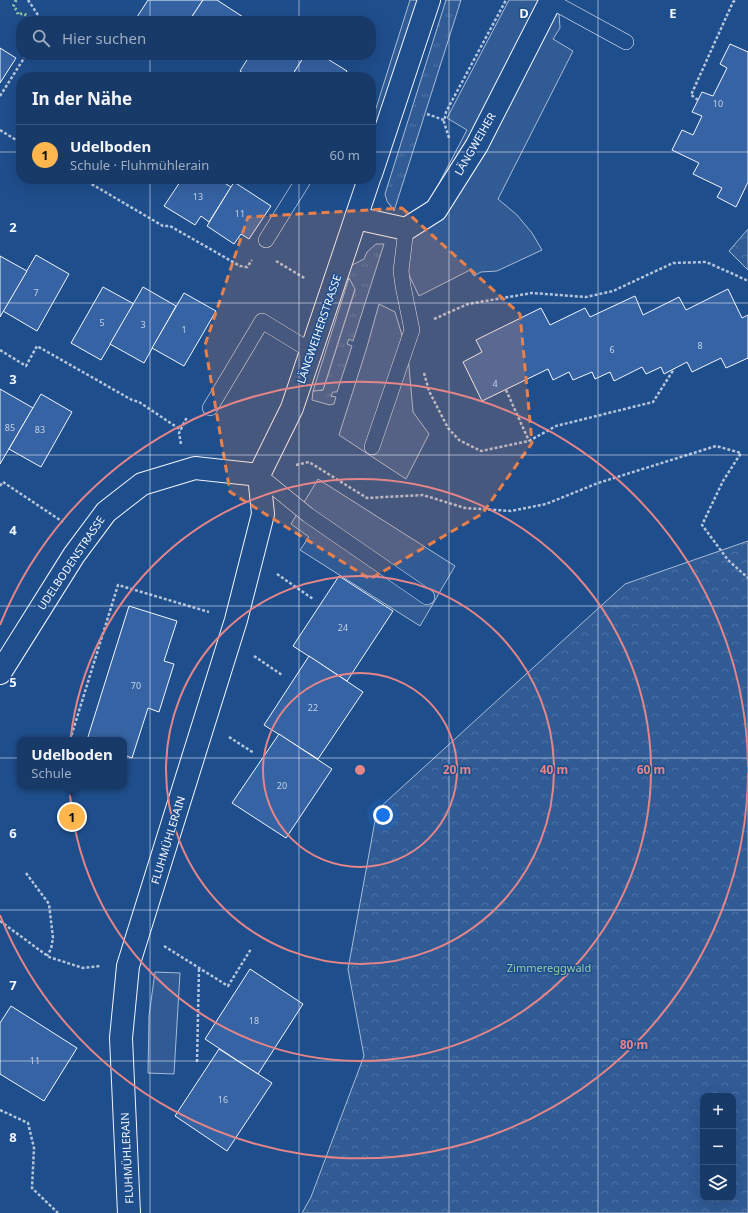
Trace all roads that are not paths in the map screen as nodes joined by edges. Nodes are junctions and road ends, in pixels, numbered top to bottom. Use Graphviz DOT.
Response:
graph roads {
  1 [pos="429,0"];
  2 [pos="551,1"];
  3 [pos="626,42"];
  4 [pos="376,151"];
  5 [pos="301,184"];
  6 [pos="365,184"];
  7 [pos="356,218"];
  8 [pos="406,229"];
  9 [pos="262,245"];
  10 [pos="311,351"];
  11 [pos="210,408"];
  12 [pos="372,447"];
  13 [pos="259,475"];
  14 [pos="427,596"];
  15 [pos="0,673"];
  16 [pos="129,1213"];
  1 -- 4 [label="street, LÄNGWEIHERSTRASSE"];
  2 -- 3 [label="lane"];
  2 -- 8 [label="street, LÄNGWEIHER"];
  5 -- 9 [label="lane"];
  6 -- 7 [label="street, LÄNGWEIHERSTRASSE"];
  7 -- 8 [label="street"];
  7 -- 10 [label="street, LÄNGWEIHERSTRASSE"];
  8 -- 12 [label="lane"];
  10 -- 11 [label="lane"];
  10 -- 13 [label="street, LÄNGWEIHERSTRASSE"];
  13 -- 14 [label="lane"];
  13 -- 15 [label="street, UDELBODENSTRASSE"];
  13 -- 16 [label="street, FLUHMÜHLERAIN"];
}
